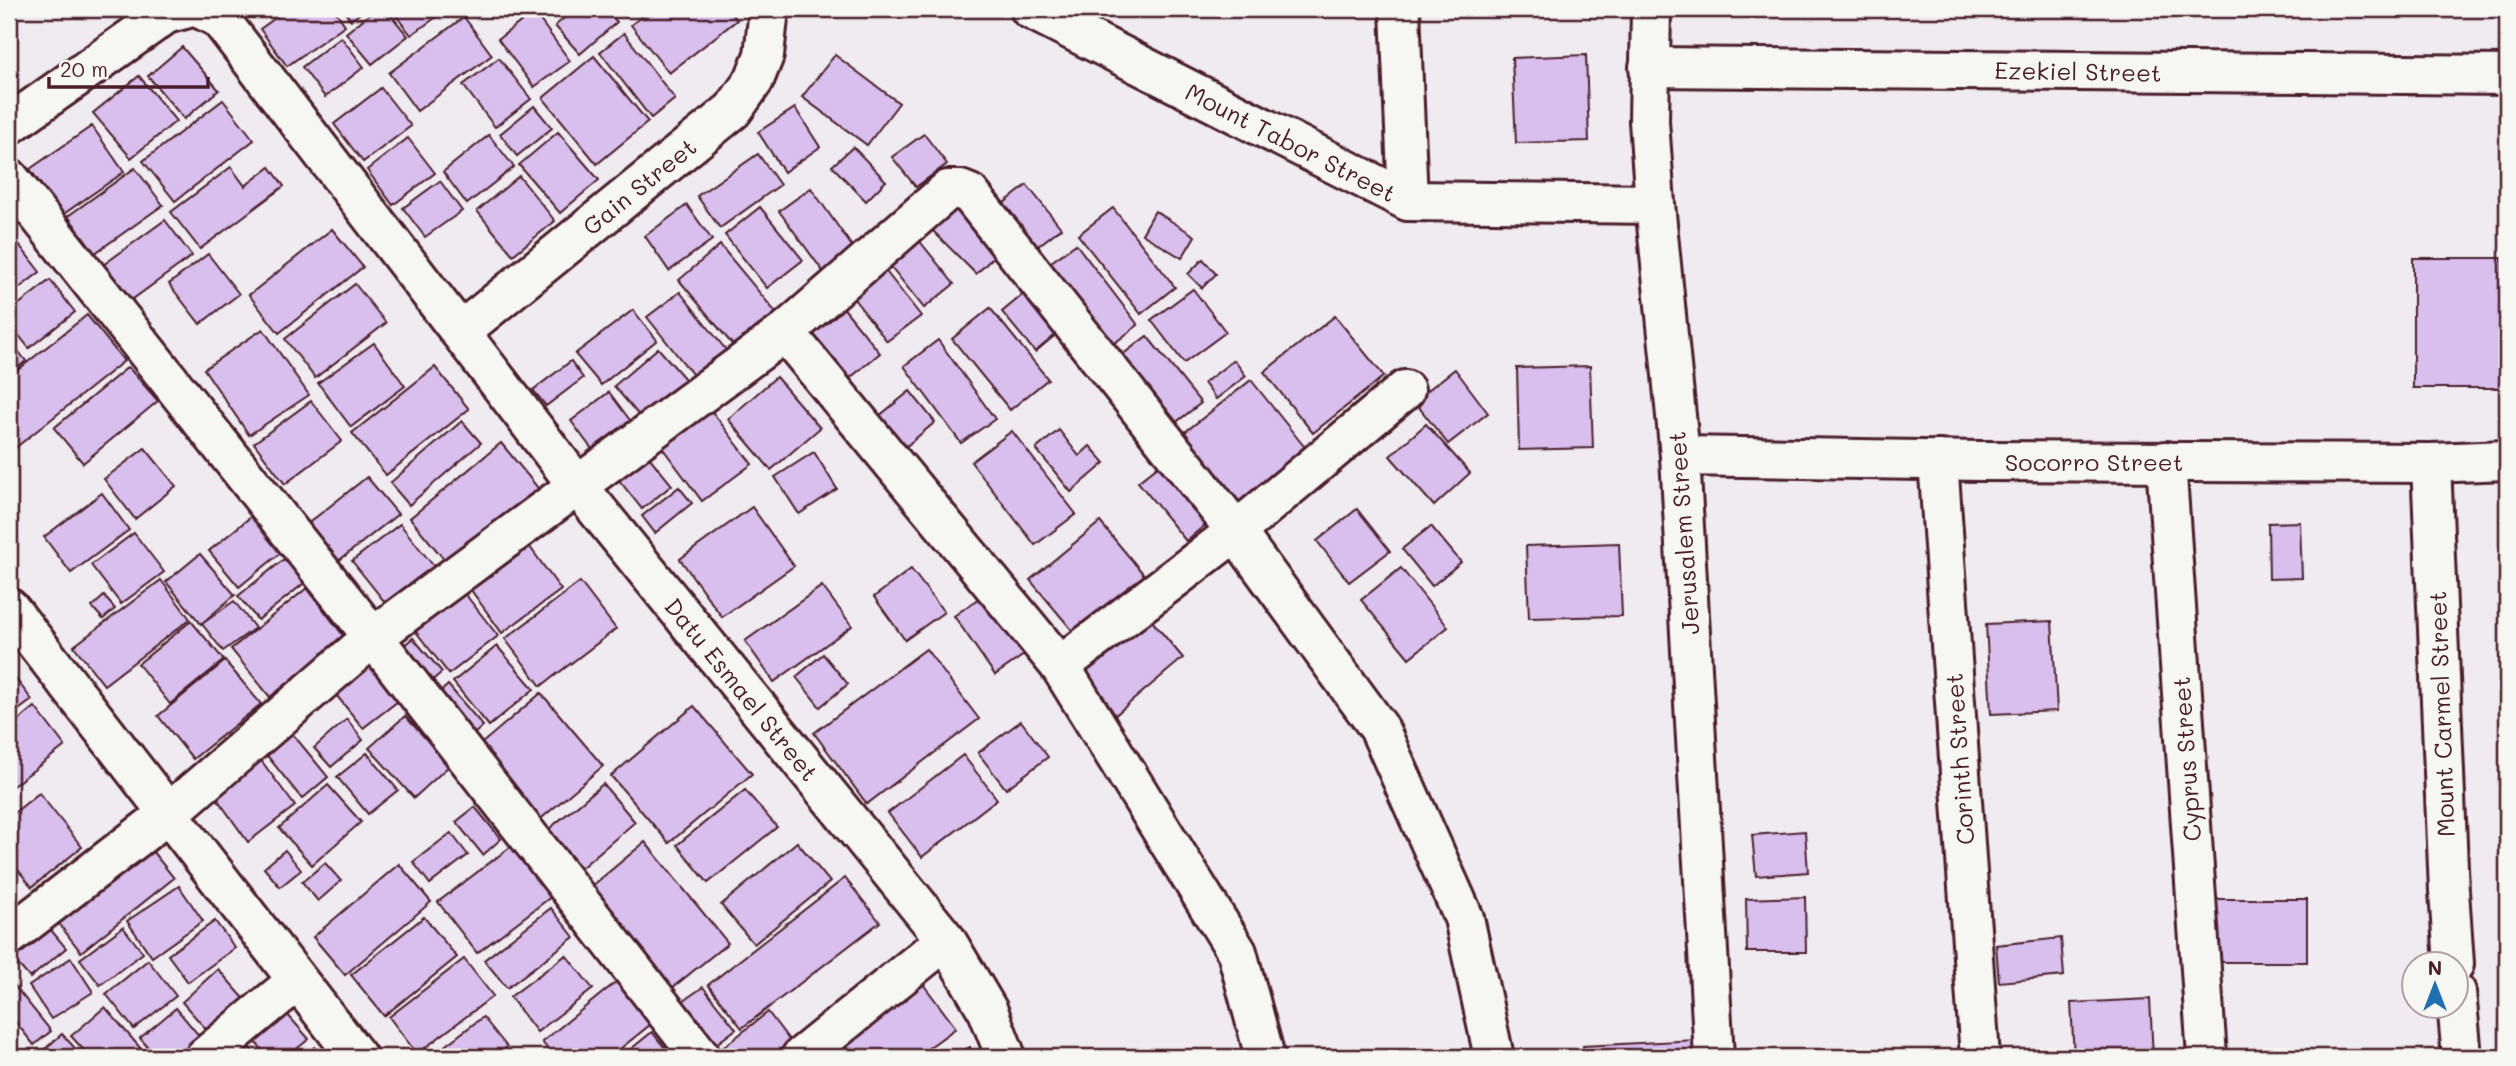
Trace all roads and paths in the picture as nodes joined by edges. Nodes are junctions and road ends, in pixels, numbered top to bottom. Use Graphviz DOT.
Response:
graph roads {
  1 [pos="185,9"];
  2 [pos="201,9"];
  3 [pos="769,9"];
  4 [pos="1030,9"];
  5 [pos="1400,9"];
  6 [pos="1651,9"];
  7 [pos="1650,67"];
  8 [pos="2507,75"];
  9 [pos="9,125"];
  10 [pos="9,178"];
  11 [pos="1408,201"];
  12 [pos="1655,204"];
  13 [pos="460,332"];
  14 [pos="785,332"];
  15 [pos="1405,390"];
  16 [pos="1680,456"];
  17 [pos="1938,460"];
  18 [pos="2507,460"];
  19 [pos="2166,461"];
  20 [pos="2431,464"];
  21 [pos="577,485"];
  22 [pos="1235,532"];
  23 [pos="15,628"];
  24 [pos="373,637"];
  25 [pos="1060,666"];
  26 [pos="169,813"];
  27 [pos="9,936"];
  28 [pos="946,940"];
  29 [pos="2453,950"];
  30 [pos="296,981"];
  31 [pos="2459,1020"];
  32 [pos="205,1057"];
  33 [pos="357,1057"];
  34 [pos="701,1057"];
  35 [pos="800,1057"];
  36 [pos="1006,1057"];
  37 [pos="1265,1057"];
  38 [pos="1494,1057"];
  39 [pos="1714,1057"];
  40 [pos="1980,1057"];
  41 [pos="2207,1057"];
  42 [pos="2462,1057"];
  1 -- 9 [label="street"];
  2 -- 13 [label="street, Datu Esmael Street"];
  3 -- 13 [label="street, Gain Street"];
  4 -- 11 [label="street, Mount Tabor Street"];
  5 -- 11 [label="street"];
  6 -- 7 [label="street, Jerusalem Street"];
  7 -- 8 [label="street, Ezekiel Street"];
  7 -- 12 [label="street, Jerusalem Street"];
  10 -- 24 [label="street"];
  11 -- 12 [label="street, Mount Tabor Street"];
  12 -- 16 [label="street, Jerusalem Street"];
  13 -- 21 [label="street, Datu Esmael Street"];
  14 -- 21 [label="street"];
  14 -- 22 [label="street"];
  14 -- 25 [label="street"];
  15 -- 22 [label="street"];
  16 -- 17 [label="street, Socorro Street"];
  16 -- 39 [label="street, Jerusalem Street"];
  17 -- 19 [label="street, Socorro Street"];
  17 -- 40 [label="street, Corinth Street"];
  18 -- 20 [label="street, Socorro Street"];
  19 -- 20 [label="street, Socorro Street"];
  19 -- 41 [label="street, Cyprus Street"];
  20 -- 29 [label="street, Mount Carmel Street"];
  21 -- 24 [label="street"];
  21 -- 28 [label="street, Datu Esmael Street"];
  22 -- 25 [label="street"];
  22 -- 38 [label="street"];
  23 -- 26 [label="street"];
  24 -- 26 [label="street"];
  24 -- 34 [label="street"];
  25 -- 37 [label="street"];
  26 -- 27 [label="street"];
  26 -- 30 [label="street"];
  28 -- 35 [label="street"];
  28 -- 36 [label="street, Datu Esmael Street"];
  30 -- 32 [label="street"];
  30 -- 33 [label="street"];
  31 -- 42 [label="street"];
}
